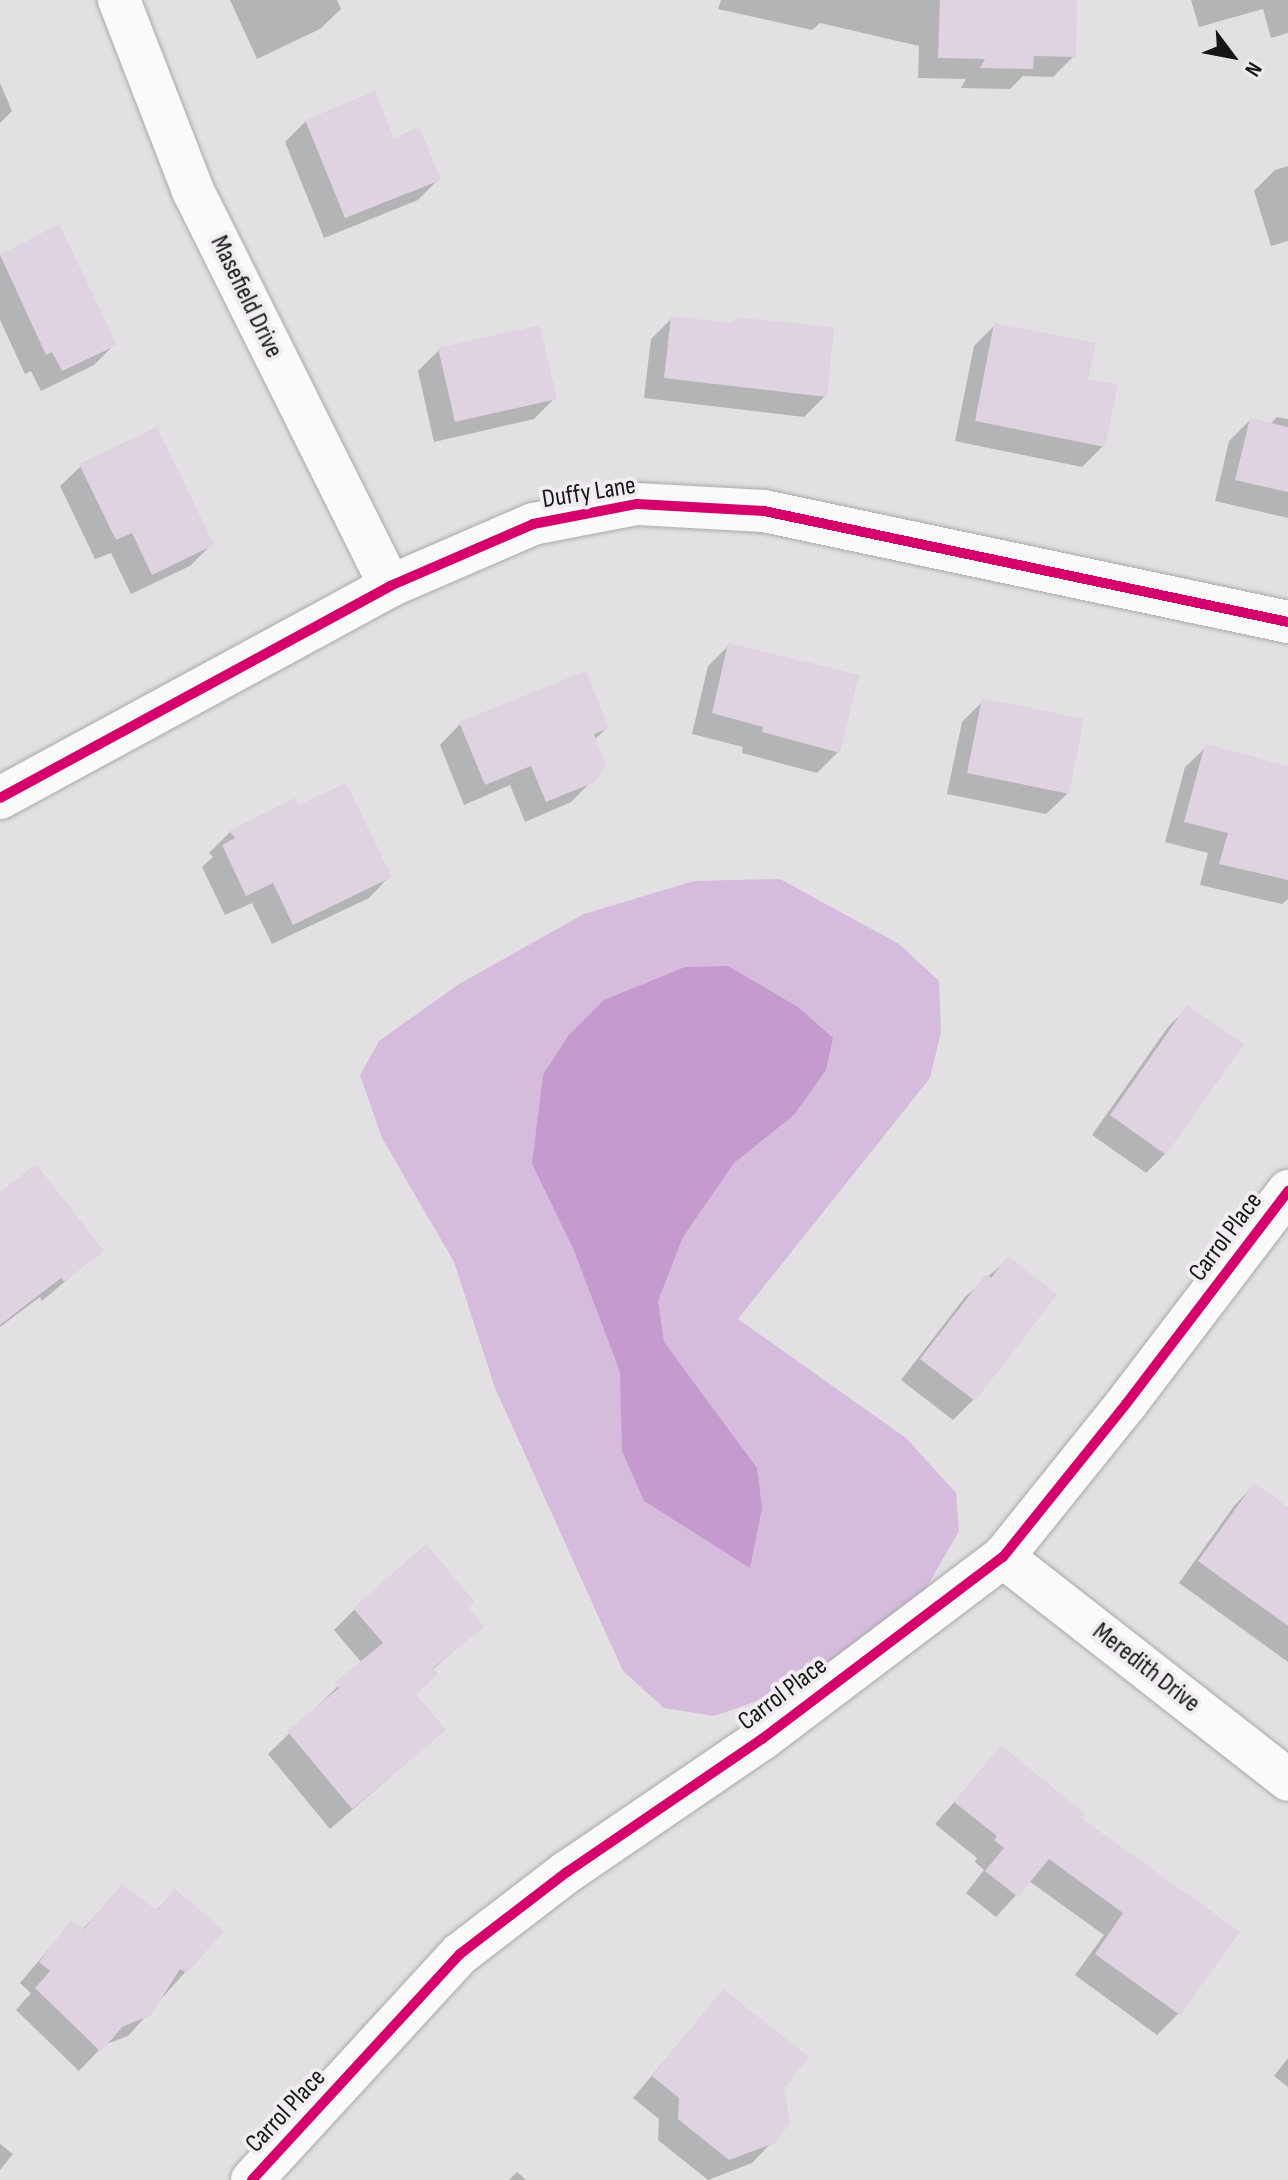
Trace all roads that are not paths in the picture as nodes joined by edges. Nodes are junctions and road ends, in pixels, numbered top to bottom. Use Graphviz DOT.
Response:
graph roads {
  1 [pos="119,0"];
  2 [pos="390,586"];
  3 [pos="1288,622"];
  4 [pos="0,798"];
  5 [pos="1288,1191"];
  6 [pos="1003,1557"];
  7 [pos="1288,1780"];
  8 [pos="252,2180"];
  1 -- 2 [label="street, Masefield Drive"];
  2 -- 3 [label="street, Duffy Lane"];
  2 -- 4 [label="street, Duffy Lane"];
  5 -- 6 [label="street, Carrol Place"];
  6 -- 7 [label="street, Meredith Drive"];
  6 -- 8 [label="street, Carrol Place"];
}
